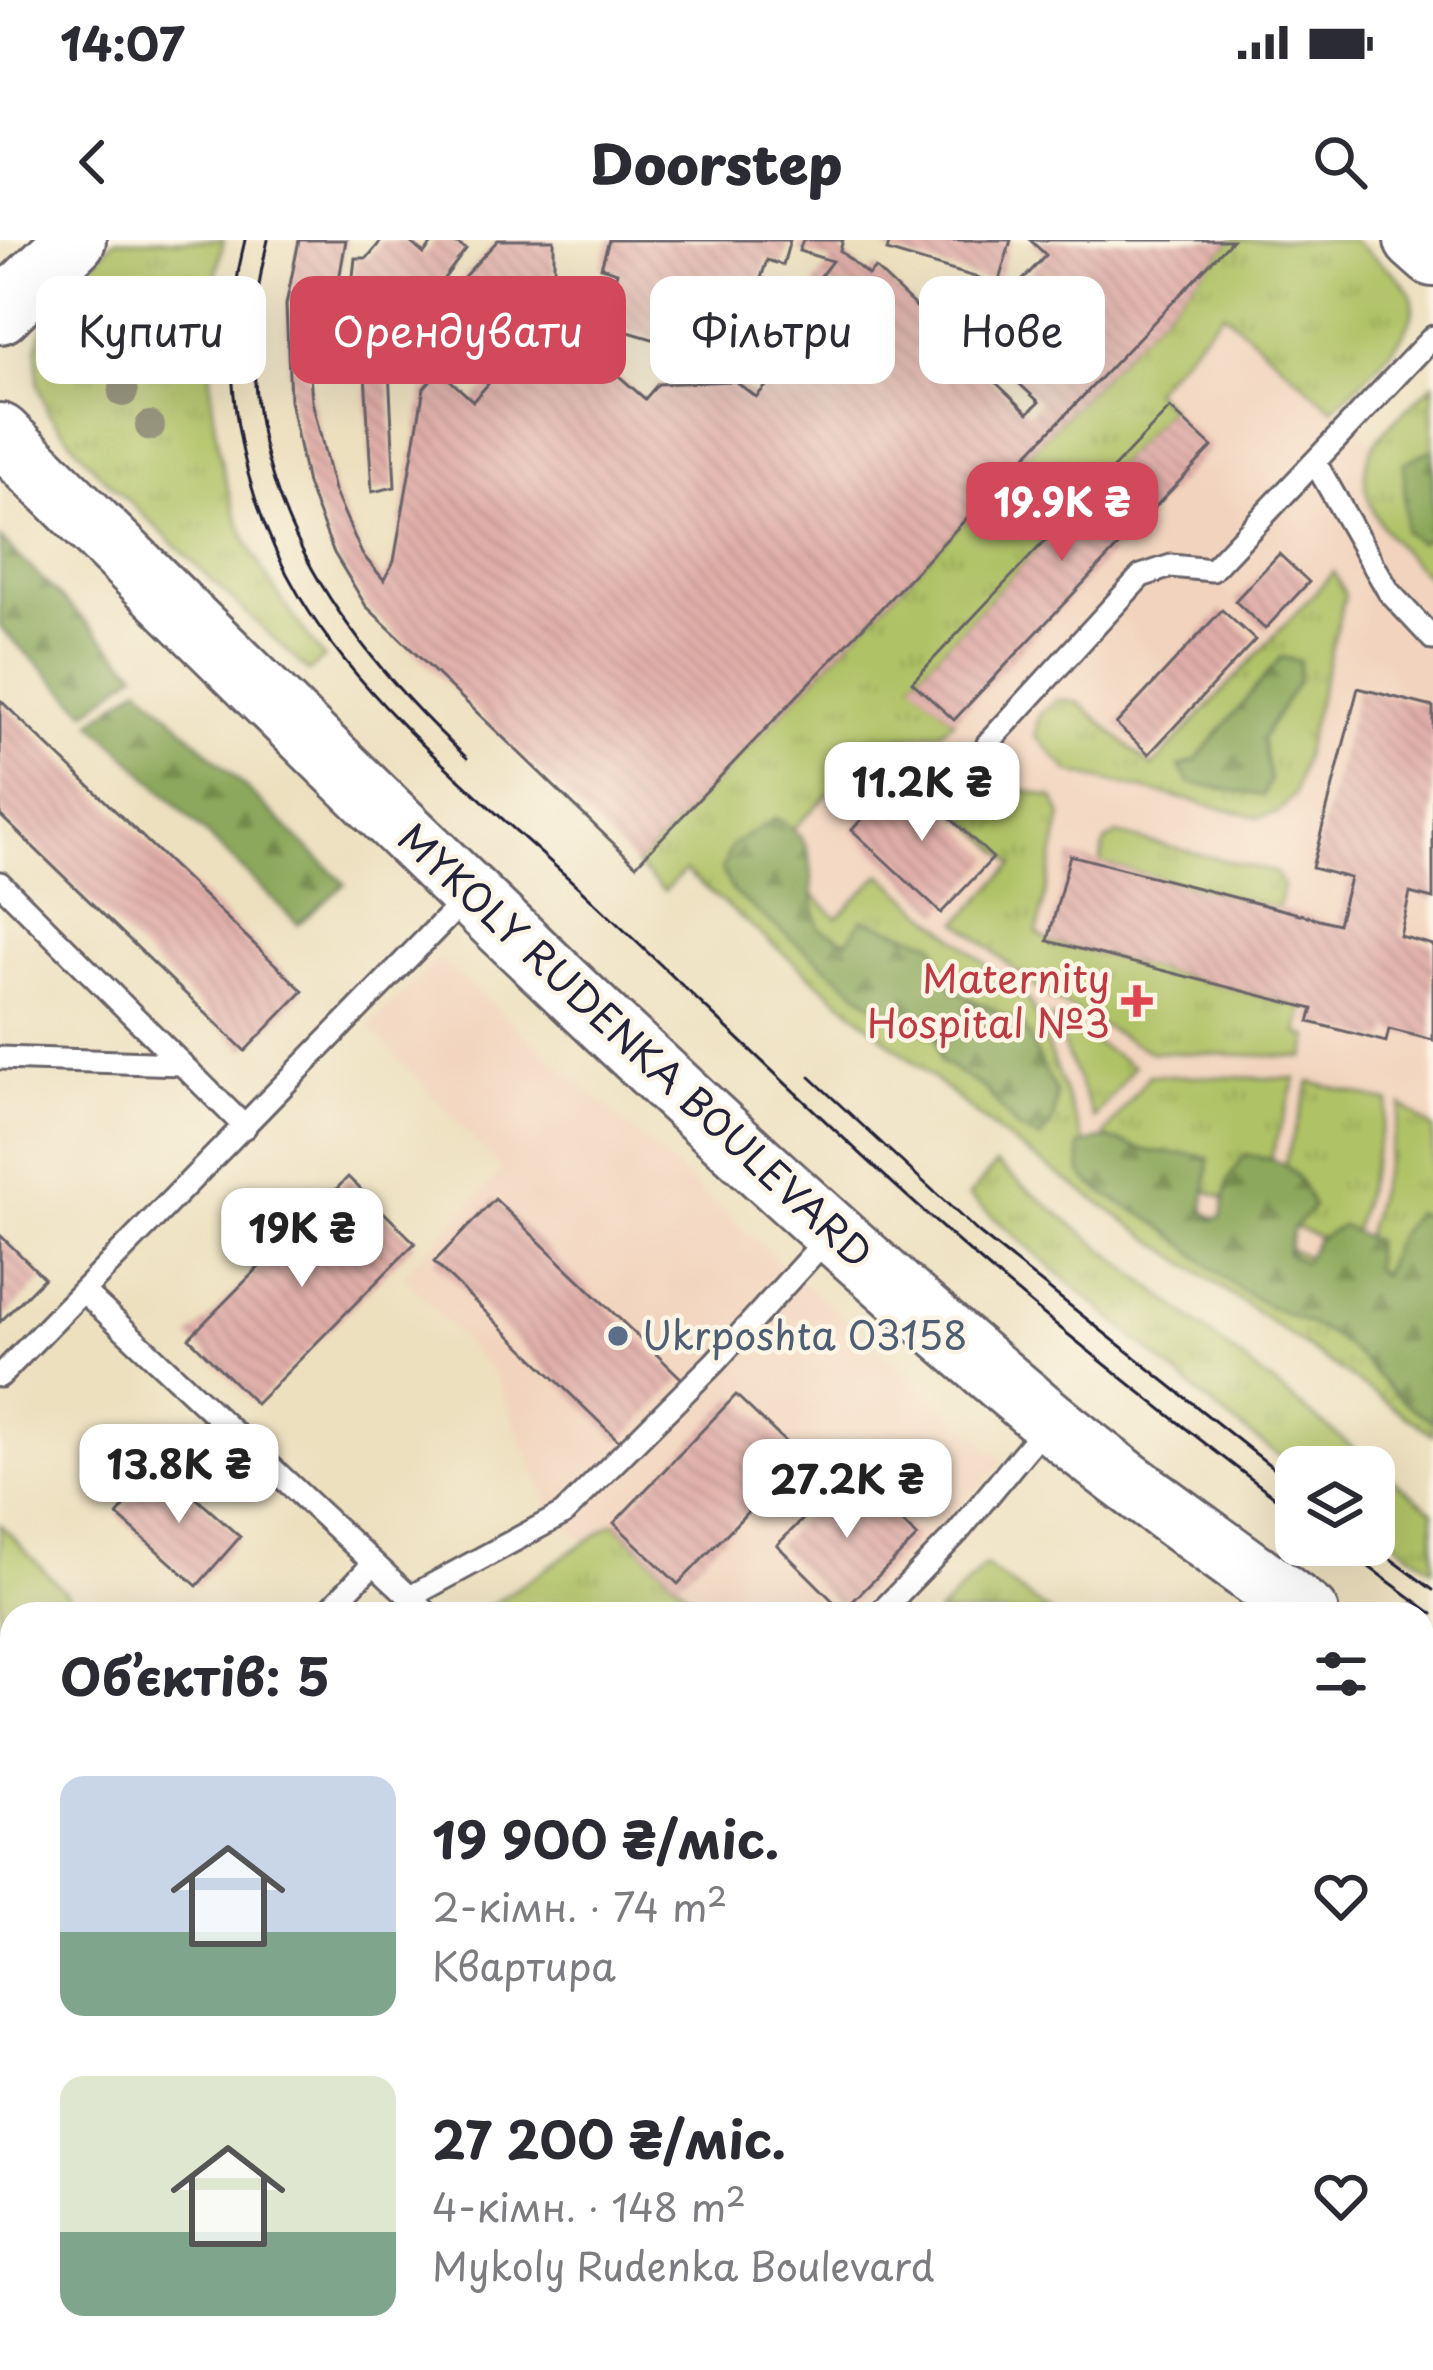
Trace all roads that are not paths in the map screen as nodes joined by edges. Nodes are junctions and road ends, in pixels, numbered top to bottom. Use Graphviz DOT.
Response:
graph roads {
  1 [pos="74,240"];
  2 [pos="1415,240"];
  3 [pos="1433,256"];
  4 [pos="0,313"];
  5 [pos="1433,338"];
  6 [pos="0,434"];
  7 [pos="1316,464"];
  8 [pos="1433,639"];
  9 [pos="988,743"];
  10 [pos="0,883"];
  11 [pos="469,896"];
  12 [pos="0,1058"];
  13 [pos="182,1064"];
  14 [pos="244,1127"];
  15 [pos="832,1233"];
  16 [pos="83,1292"];
  17 [pos="0,1376"];
  18 [pos="1050,1421"];
  19 [pos="373,1564"];
  20 [pos="410,1597"];
  21 [pos="337,1602"];
  22 [pos="415,1602"];
  23 [pos="891,1602"];
  24 [pos="1291,1602"];
  1 -- 4 [label="street"];
  2 -- 3 [label="street"];
  5 -- 7 [label="lane"];
  6 -- 11 [label="street, MYKOLY RUDENKA BOULEVARD"];
  7 -- 8 [label="lane"];
  7 -- 9 [label="lane"];
  10 -- 13 [label="lane"];
  11 -- 14 [label="lane"];
  11 -- 15 [label="street, MYKOLY RUDENKA BOULEVARD"];
  12 -- 13 [label="lane"];
  13 -- 14 [label="lane"];
  14 -- 16 [label="lane"];
  15 -- 18 [label="street, MYKOLY RUDENKA BOULEVARD"];
  15 -- 20 [label="lane"];
  16 -- 17 [label="lane"];
  16 -- 19 [label="lane"];
  18 -- 23 [label="lane"];
  18 -- 24 [label="street, MYKOLY RUDENKA BOULEVARD"];
  19 -- 20 [label="lane"];
  19 -- 21 [label="lane"];
  20 -- 22 [label="lane"];
}
